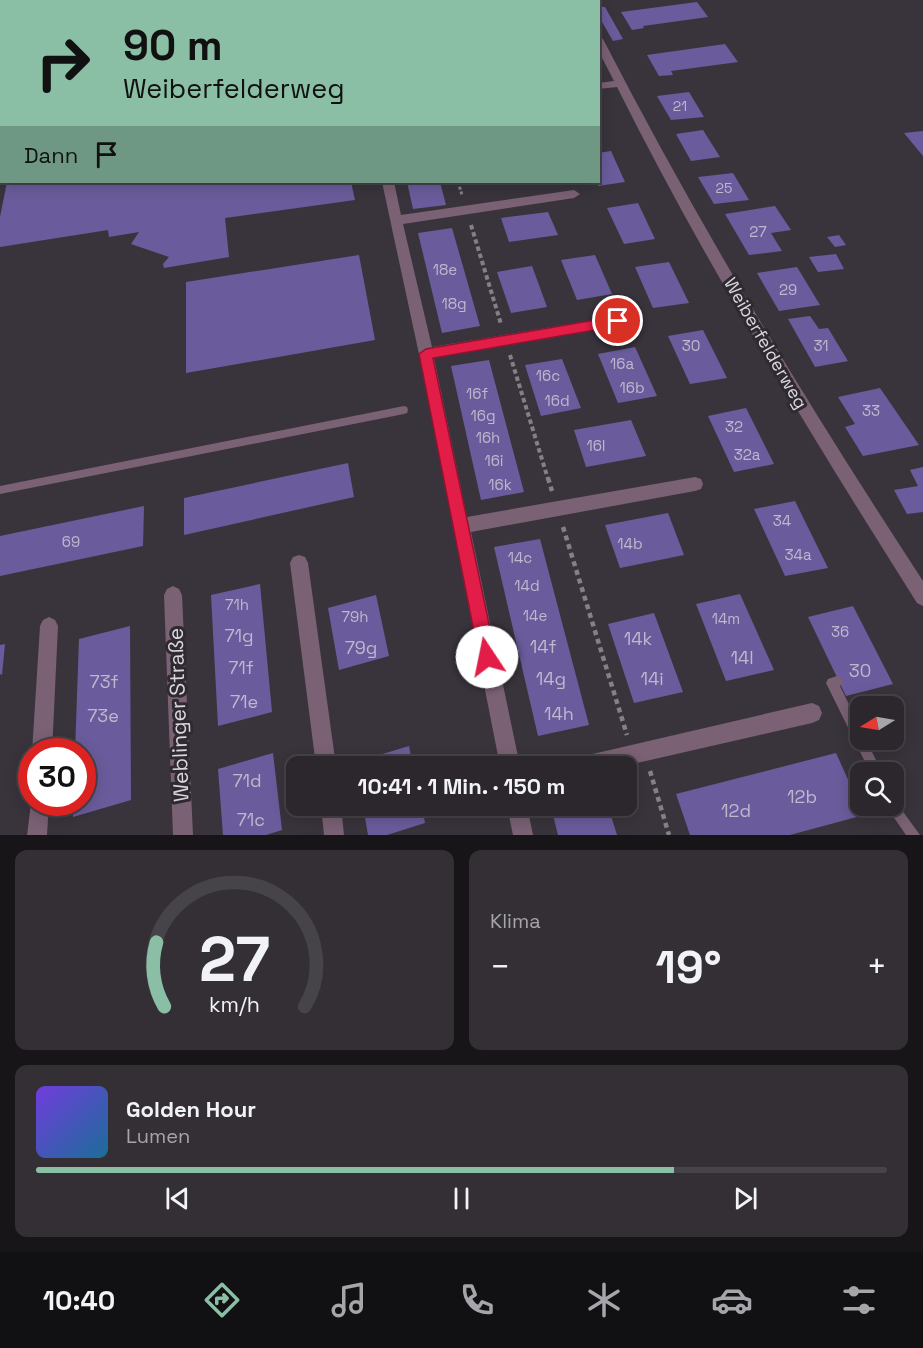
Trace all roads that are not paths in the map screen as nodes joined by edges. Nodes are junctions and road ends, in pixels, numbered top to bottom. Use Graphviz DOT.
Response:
graph roads {
  1 [pos="600,43"];
  2 [pos="620,83"];
  3 [pos="600,86"];
  4 [pos="388,183"];
  5 [pos="574,194"];
  6 [pos="398,220"];
  7 [pos="618,321"];
  8 [pos="426,354"];
  9 [pos="404,410"];
  10 [pos="695,484"];
  11 [pos="0,490"];
  12 [pos="460,526"];
  13 [pos="299,563"];
  14 [pos="173,595"];
  15 [pos="923,597"];
  16 [pos="49,626"];
  17 [pos="837,682"];
  18 [pos="812,713"];
  19 [pos="43,738"];
  20 [pos="325,756"];
  21 [pos="508,756"];
  22 [pos="627,756"];
  23 [pos="871,762"];
  24 [pos="38,816"];
  25 [pos="332,816"];
  26 [pos="519,816"];
  27 [pos="900,816"];
  28 [pos="37,835"];
  29 [pos="183,835"];
  30 [pos="334,835"];
  31 [pos="523,835"];
  32 [pos="914,835"];
  1 -- 2 [label="street, Weiberfelderweg"];
  2 -- 3 [label="street"];
  2 -- 15 [label="street, Weiberfelderweg"];
  4 -- 6 [label="street"];
  5 -- 6 [label="street"];
  6 -- 8 [label="street"];
  7 -- 8 [label="street"];
  8 -- 12 [label="street"];
  9 -- 11 [label="lane"];
  10 -- 12 [label="street"];
  12 -- 21 [label="street"];
  13 -- 20 [label="street"];
  14 -- 29 [label="street, Weblinger Straße"];
  16 -- 19 [label="street"];
  17 -- 23 [label="lane"];
  18 -- 22 [label="street"];
  24 -- 28 [label="street"];
  25 -- 30 [label="street"];
  26 -- 31 [label="street"];
  27 -- 32 [label="lane"];
}
